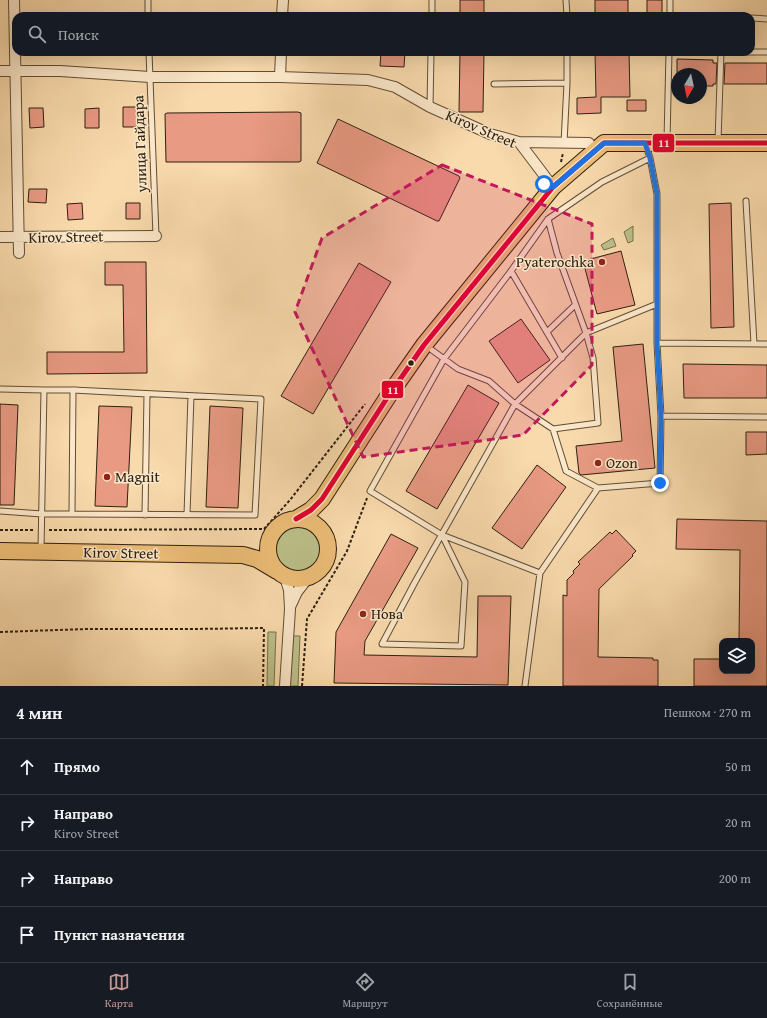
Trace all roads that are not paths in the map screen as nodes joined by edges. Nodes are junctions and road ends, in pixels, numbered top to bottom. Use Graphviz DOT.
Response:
graph roads {
  1 [pos="14,0"];
  2 [pos="148,0"];
  3 [pos="283,0"];
  4 [pos="432,0"];
  5 [pos="566,0"];
  6 [pos="670,0"];
  7 [pos="14,12"];
  8 [pos="148,12"];
  9 [pos="282,12"];
  10 [pos="432,12"];
  11 [pos="566,12"];
  12 [pos="670,12"];
  13 [pos="755,18"];
  14 [pos="767,19"];
  15 [pos="755,52"];
  16 [pos="767,52"];
  17 [pos="16,56"];
  18 [pos="149,56"];
  19 [pos="281,56"];
  20 [pos="431,56"];
  21 [pos="567,56"];
  22 [pos="669,56"];
  23 [pos="721,56"];
  24 [pos="16,71"];
  25 [pos="0,72"];
  26 [pos="150,77"];
  27 [pos="280,77"];
  28 [pos="567,83"];
  29 [pos="494,84"];
  30 [pos="430,107"];
  31 [pos="519,142"];
  32 [pos="718,142"];
  33 [pos="564,143"];
  34 [pos="596,143"];
  35 [pos="667,143"];
  36 [pos="767,143"];
  37 [pos="647,150"];
  38 [pos="550,183"];
  39 [pos="746,201"];
  40 [pos="548,219"];
  41 [pos="156,236"];
  42 [pos="0,237"];
  43 [pos="19,238"];
  44 [pos="19,253"];
  45 [pos="511,271"];
  46 [pos="657,304"];
  47 [pos="576,305"];
  48 [pos="547,332"];
  49 [pos="586,333"];
  50 [pos="657,343"];
  51 [pos="754,344"];
  52 [pos="767,344"];
  53 [pos="424,345"];
  54 [pos="562,358"];
  55 [pos="444,359"];
  56 [pos="0,389"];
  57 [pos="44,390"];
  58 [pos="73,390"];
  59 [pos="191,396"];
  60 [pos="515,404"];
  61 [pos="661,416"];
  62 [pos="767,417"];
  63 [pos="553,429"];
  64 [pos="598,488"];
  65 [pos="322,499"];
  66 [pos="0,511"];
  67 [pos="42,514"];
  68 [pos="72,514"];
  69 [pos="145,515"];
  70 [pos="187,515"];
  71 [pos="296,519"];
  72 [pos="322,530"];
  73 [pos="442,535"];
  74 [pos="269,541"];
  75 [pos="0,551"];
  76 [pos="41,551"];
  77 [pos="243,556"];
  78 [pos="540,573"];
  79 [pos="281,574"];
  80 [pos="307,579"];
  81 [pos="290,609"];
  82 [pos="285,686"];
  83 [pos="525,686"];
  1 -- 7 [label="street"];
  2 -- 8 [label="lane"];
  3 -- 9 [label="street"];
  4 -- 10 [label="lane"];
  5 -- 11 [label="lane"];
  6 -- 12 [label="lane"];
  13 -- 14 [label="lane"];
  15 -- 16 [label="lane"];
  17 -- 24 [label="street"];
  18 -- 26 [label="lane, улица Гайдара"];
  19 -- 27 [label="street"];
  20 -- 30 [label="lane"];
  21 -- 28 [label="lane"];
  22 -- 35 [label="lane"];
  23 -- 32 [label="lane"];
  24 -- 25 [label="street, Kirov Street"];
  24 -- 26 [label="street, Kirov Street"];
  24 -- 43 [label="street"];
  26 -- 27 [label="street, Kirov Street"];
  26 -- 41 [label="lane, улица Гайдара"];
  27 -- 30 [label="street, Kirov Street"];
  28 -- 29 [label="lane"];
  28 -- 33 [label="lane"];
  30 -- 31 [label="street, Kirov Street"];
  31 -- 33 [label="street"];
  31 -- 38 [label="street, Kirov Street"];
  32 -- 35 [label="main road"];
  32 -- 36 [label="main road"];
  33 -- 34 [label="street"];
  34 -- 37 [label="main road"];
  34 -- 38 [label="main road"];
  35 -- 37 [label="main road"];
  37 -- 40 [label="lane"];
  37 -- 46 [label="lane"];
  38 -- 53 [label="main road"];
  39 -- 51 [label="lane"];
  40 -- 45 [label="lane"];
  40 -- 47 [label="lane"];
  41 -- 43 [label="street, Kirov Street"];
  42 -- 43 [label="street, Kirov Street"];
  43 -- 44 [label="street"];
  45 -- 48 [label="lane"];
  45 -- 55 [label="lane"];
  46 -- 49 [label="lane"];
  46 -- 50 [label="lane"];
  47 -- 48 [label="lane"];
  47 -- 49 [label="lane"];
  48 -- 54 [label="lane"];
  49 -- 54 [label="lane"];
  49 -- 63 [label="lane"];
  50 -- 51 [label="lane"];
  50 -- 61 [label="lane"];
  51 -- 52 [label="lane"];
  53 -- 55 [label="lane"];
  53 -- 65 [label="main road"];
  54 -- 60 [label="lane"];
  55 -- 60 [label="lane"];
  55 -- 73 [label="lane"];
  56 -- 57 [label="lane"];
  57 -- 58 [label="lane"];
  57 -- 67 [label="lane"];
  58 -- 59 [label="lane"];
  58 -- 68 [label="lane"];
  58 -- 69 [label="lane"];
  59 -- 70 [label="lane"];
  59 -- 70 [label="lane"];
  60 -- 63 [label="lane"];
  60 -- 73 [label="lane"];
  61 -- 62 [label="lane"];
  61 -- 64 [label="lane"];
  63 -- 64 [label="lane"];
  64 -- 78 [label="lane"];
  65 -- 71 [label="main road"];
  65 -- 72 [label="main road"];
  66 -- 67 [label="lane"];
  67 -- 68 [label="lane"];
  67 -- 76 [label="lane"];
  68 -- 69 [label="lane"];
  69 -- 70 [label="lane"];
  71 -- 72 [label="main road"];
  71 -- 74 [label="main road"];
  72 -- 80 [label="main road"];
  73 -- 73 [label="lane"];
  73 -- 78 [label="lane"];
  74 -- 77 [label="main road"];
  74 -- 79 [label="main road"];
  75 -- 76 [label="main road, Kirov Street"];
  76 -- 77 [label="main road, Kirov Street"];
  77 -- 79 [label="main road"];
  78 -- 83 [label="lane"];
  79 -- 80 [label="main road"];
  79 -- 81 [label="street"];
  80 -- 81 [label="street"];
  81 -- 82 [label="street"];
}
